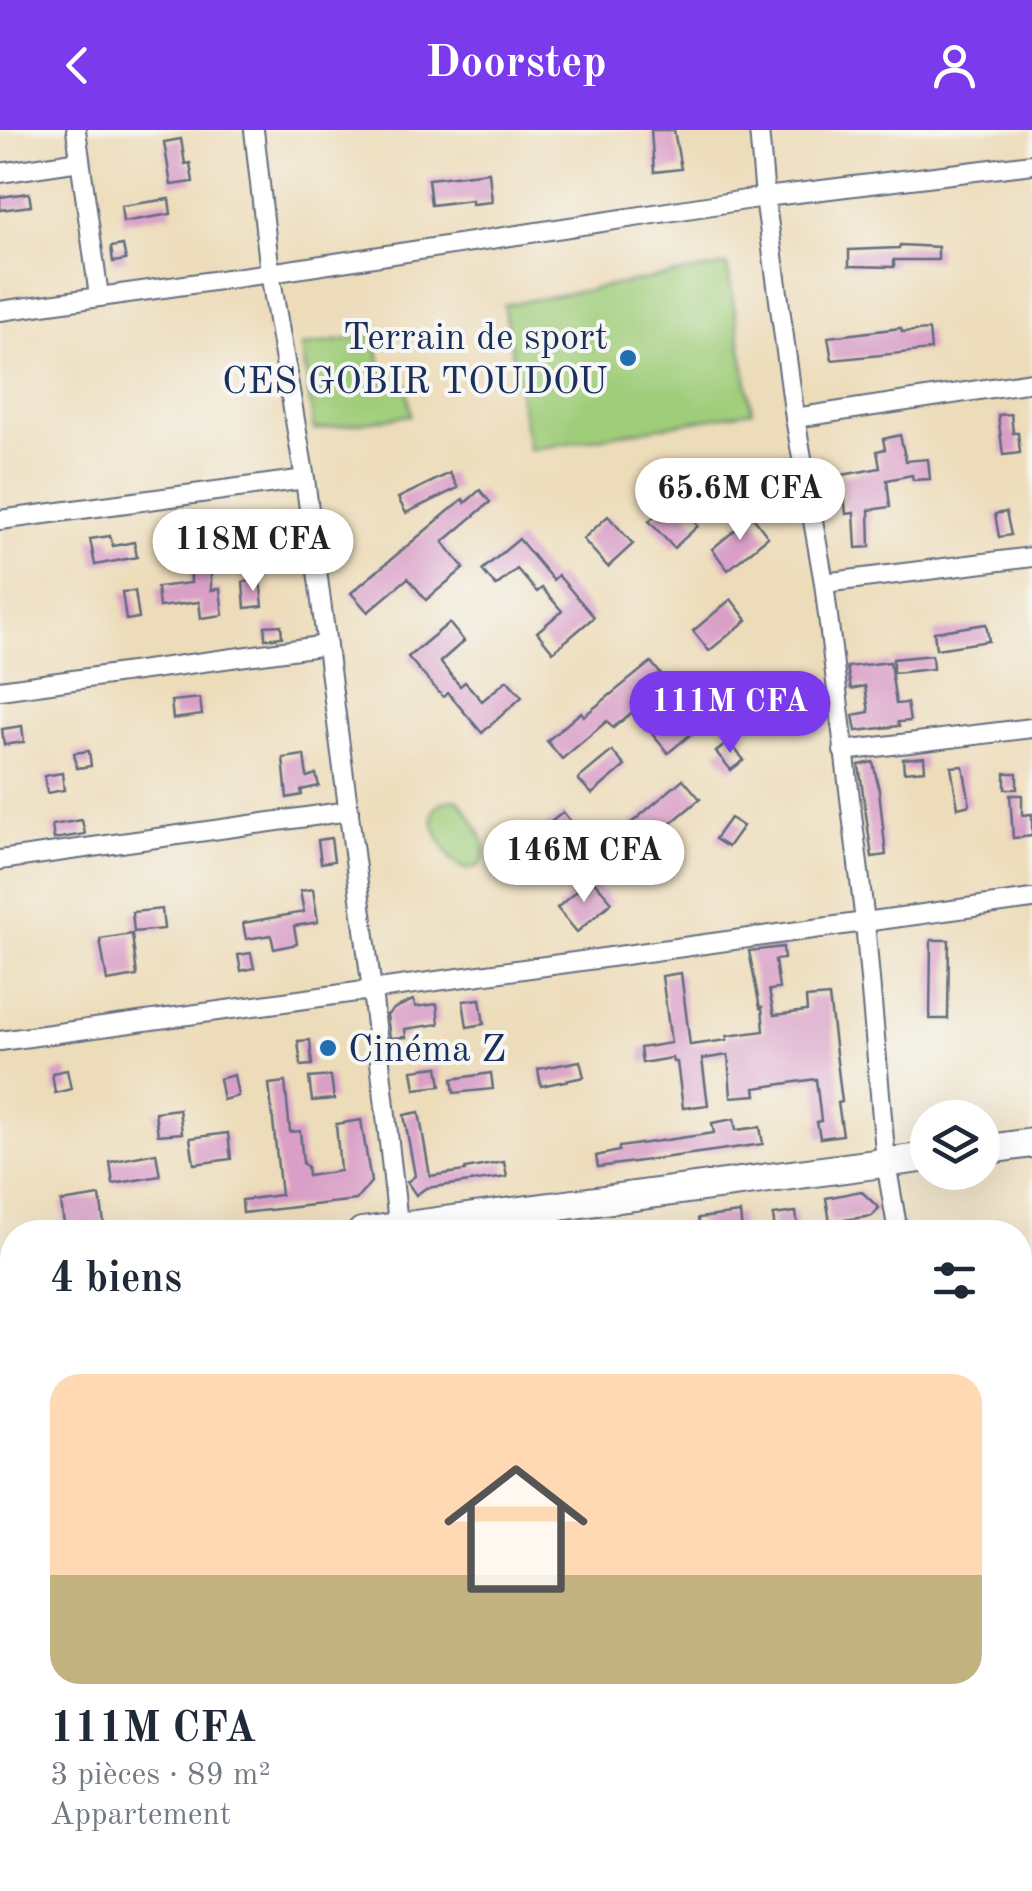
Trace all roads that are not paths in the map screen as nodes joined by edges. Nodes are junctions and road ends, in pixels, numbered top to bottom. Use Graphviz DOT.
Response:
graph roads {
  1 [pos="76,130"];
  2 [pos="254,130"];
  3 [pos="759,130"];
  4 [pos="80,161"];
  5 [pos="1032,164"];
  6 [pos="0,173"];
  7 [pos="765,197"];
  8 [pos="270,273"];
  9 [pos="99,296"];
  10 [pos="0,311"];
  11 [pos="1032,382"];
  12 [pos="795,418"];
  13 [pos="305,479"];
  14 [pos="0,520"];
  15 [pos="1032,557"];
  16 [pos="824,583"];
  17 [pos="327,645"];
  18 [pos="0,690"];
  19 [pos="1032,728"];
  20 [pos="843,751"];
  21 [pos="349,812"];
  22 [pos="0,860"];
  23 [pos="1032,898"];
  24 [pos="865,922"];
  25 [pos="372,990"];
  26 [pos="0,1041"];
  27 [pos="1032,1143"];
  28 [pos="1000,1147"];
  29 [pos="910,1160"];
  30 [pos="886,1163"];
  31 [pos="397,1220"];
  32 [pos="471,1220"];
  33 [pos="896,1220"];
  1 -- 4 [label="street"];
  2 -- 8 [label="street"];
  3 -- 7 [label="street"];
  4 -- 6 [label="street"];
  4 -- 9 [label="street"];
  5 -- 7 [label="street"];
  7 -- 8 [label="street"];
  7 -- 12 [label="street"];
  8 -- 9 [label="street"];
  8 -- 13 [label="street"];
  9 -- 10 [label="street"];
  11 -- 12 [label="street"];
  12 -- 16 [label="street"];
  13 -- 14 [label="street"];
  13 -- 17 [label="street"];
  15 -- 16 [label="street"];
  16 -- 20 [label="street"];
  17 -- 18 [label="street"];
  17 -- 21 [label="street"];
  19 -- 20 [label="street"];
  20 -- 24 [label="street"];
  21 -- 22 [label="street"];
  21 -- 25 [label="street"];
  23 -- 24 [label="street"];
  24 -- 25 [label="street"];
  24 -- 30 [label="street"];
  25 -- 26 [label="street"];
  25 -- 31 [label="street"];
  27 -- 28 [label="highway"];
  29 -- 30 [label="highway"];
  30 -- 32 [label="highway"];
  30 -- 33 [label="street"];
}
